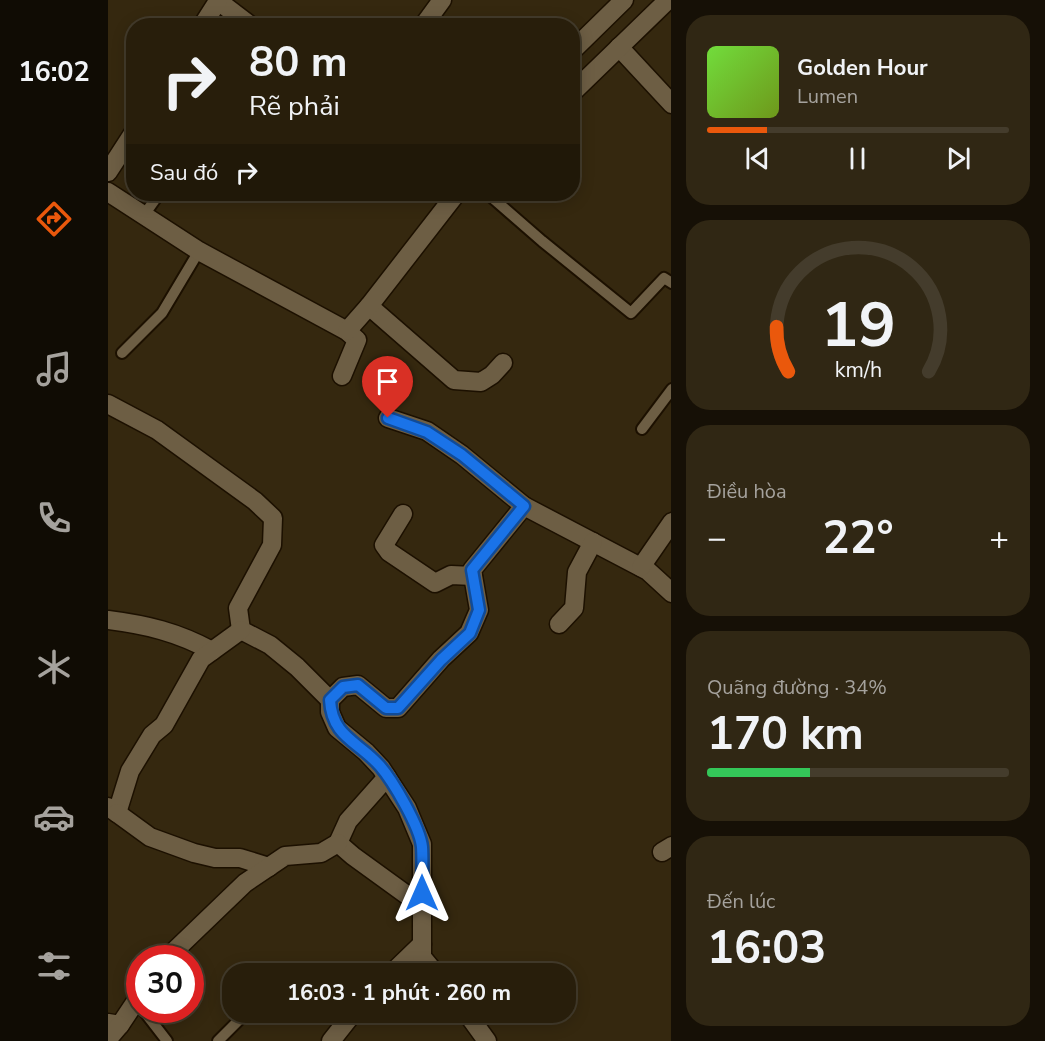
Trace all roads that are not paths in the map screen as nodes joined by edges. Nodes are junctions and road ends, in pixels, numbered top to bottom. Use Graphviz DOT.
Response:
graph roads {
  1 [pos="217,0"];
  2 [pos="442,0"];
  3 [pos="624,0"];
  4 [pos="668,0"];
  5 [pos="207,18"];
  6 [pos="241,18"];
  7 [pos="429,18"];
  8 [pos="580,43"];
  9 [pos="619,47"];
  10 [pos="580,85"];
  11 [pos="671,103"];
  12 [pos="126,144"];
  13 [pos="108,172"];
  14 [pos="108,192"];
  15 [pos="154,201"];
  16 [pos="451,201"];
  17 [pos="496,201"];
  18 [pos="144,215"];
  19 [pos="199,251"];
  20 [pos="671,282"];
  21 [pos="369,306"];
  22 [pos="347,331"];
  23 [pos="122,353"];
  24 [pos="503,363"];
  25 [pos="342,376"];
  26 [pos="671,390"];
  27 [pos="108,404"];
  28 [pos="388,418"];
  29 [pos="642,429"];
  30 [pos="524,506"];
  31 [pos="403,514"];
  32 [pos="671,523"];
  33 [pos="593,542"];
  34 [pos="641,567"];
  35 [pos="473,576"];
  36 [pos="671,591"];
  37 [pos="108,620"];
  38 [pos="559,624"];
  39 [pos="241,630"];
  40 [pos="212,651"];
  41 [pos="330,700"];
  42 [pos="387,777"];
  43 [pos="113,810"];
  44 [pos="338,843"];
  45 [pos="269,867"];
  46 [pos="422,906"];
  47 [pos="422,944"];
  48 [pos="181,945"];
  49 [pos="402,963"];
  50 [pos="427,963"];
  51 [pos="126,1015"];
  52 [pos="154,1023"];
  53 [pos="236,1023"];
  54 [pos="345,1023"];
  55 [pos="474,1023"];
  56 [pos="112,1029"];
  57 [pos="167,1041"];
  58 [pos="218,1041"];
  59 [pos="331,1041"];
  60 [pos="487,1041"];
  1 -- 5 [label="street"];
  1 -- 6 [label="street"];
  2 -- 7 [label="street"];
  3 -- 8 [label="street"];
  4 -- 9 [label="street"];
  9 -- 10 [label="street"];
  9 -- 11 [label="street"];
  12 -- 13 [label="street"];
  14 -- 18 [label="street"];
  15 -- 18 [label="lane"];
  16 -- 21 [label="street"];
  17 -- 20 [label="lane"];
  18 -- 19 [label="street"];
  19 -- 22 [label="street"];
  19 -- 23 [label="lane"];
  21 -- 22 [label="street"];
  21 -- 24 [label="street"];
  22 -- 25 [label="street"];
  26 -- 29 [label="lane"];
  27 -- 39 [label="street"];
  28 -- 30 [label="street"];
  30 -- 33 [label="street"];
  30 -- 35 [label="street"];
  31 -- 35 [label="street"];
  32 -- 34 [label="street"];
  33 -- 34 [label="street"];
  33 -- 38 [label="street"];
  34 -- 36 [label="street"];
  35 -- 41 [label="street"];
  37 -- 40 [label="street"];
  39 -- 40 [label="street"];
  39 -- 41 [label="street"];
  40 -- 43 [label="street"];
  41 -- 42 [label="street"];
  42 -- 44 [label="street"];
  42 -- 46 [label="street"];
  43 -- 45 [label="street"];
  44 -- 45 [label="street"];
  44 -- 46 [label="street"];
  45 -- 48 [label="street"];
  46 -- 47 [label="street"];
  47 -- 49 [label="street"];
  47 -- 50 [label="street"];
  51 -- 56 [label="street"];
  52 -- 57 [label="lane"];
  53 -- 58 [label="lane"];
  54 -- 59 [label="street"];
  55 -- 60 [label="street"];
}
